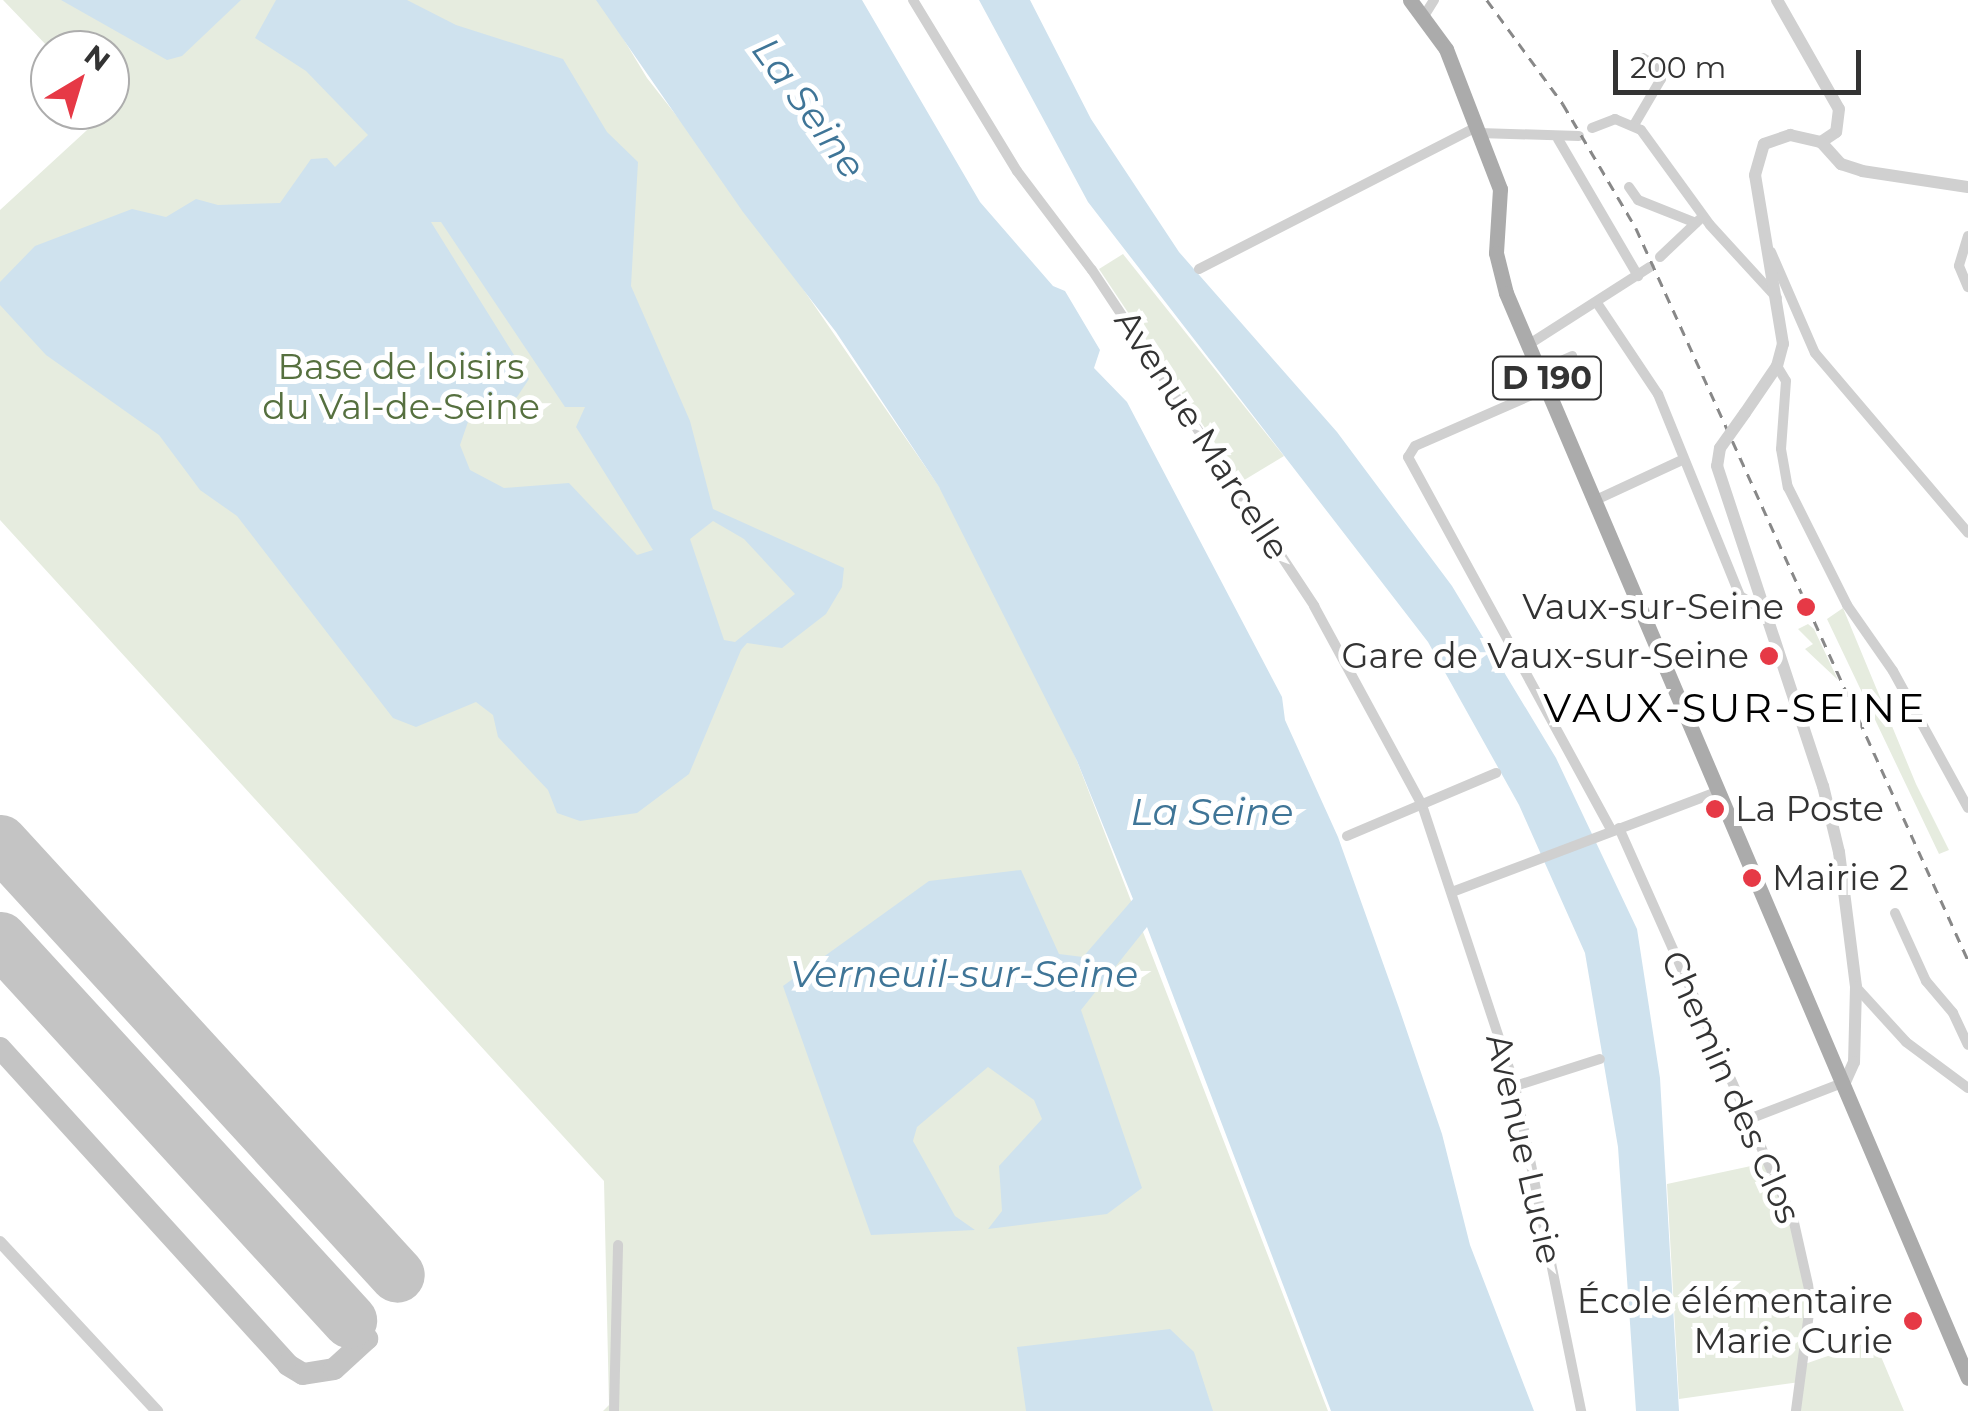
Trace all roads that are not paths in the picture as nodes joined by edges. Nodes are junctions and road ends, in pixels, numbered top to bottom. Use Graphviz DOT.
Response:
graph roads {
  1 [pos="913,0"];
  2 [pos="1410,0"];
  3 [pos="1434,0"];
  4 [pos="1777,0"];
  5 [pos="1424,16"];
  6 [pos="1643,58"];
  7 [pos="1634,125"];
  8 [pos="1592,128"];
  9 [pos="1478,130"];
  10 [pos="1579,136"];
  11 [pos="1558,140"];
  12 [pos="1821,142"];
  13 [pos="1629,187"];
  14 [pos="1968,187"];
  15 [pos="1699,219"];
  16 [pos="1968,236"];
  17 [pos="1770,252"];
  18 [pos="1660,258"];
  19 [pos="1650,267"];
  20 [pos="1199,270"];
  21 [pos="1638,276"];
  22 [pos="1968,287"];
  23 [pos="1778,298"];
  24 [pos="1597,304"];
  25 [pos="1532,343"];
  26 [pos="1572,356"];
  27 [pos="1777,366"];
  28 [pos="1543,369"];
  29 [pos="1550,386"];
  30 [pos="1682,460"];
  31 [pos="1598,499"];
  32 [pos="1968,533"];
  33 [pos="1762,609"];
  34 [pos="1496,773"];
  35 [pos="1720,792"];
  36 [pos="1422,805"];
  37 [pos="1968,808"];
  38 [pos="1611,832"];
  39 [pos="1346,836"];
  40 [pos="1452,892"];
  41 [pos="1895,913"];
  42 [pos="1856,987"];
  43 [pos="1968,1045"];
  44 [pos="1600,1059"];
  45 [pos="1845,1082"];
  46 [pos="1516,1086"];
  47 [pos="1968,1088"];
  48 [pos="1749,1119"];
  49 [pos="0,1242"];
  50 [pos="618,1246"];
  51 [pos="1968,1378"];
  52 [pos="157,1411"];
  53 [pos="614,1411"];
  54 [pos="1580,1411"];
  55 [pos="1796,1411"];
  1 -- 36 [label="street, Avenue Marcelle"];
  2 -- 5 [label="main road, D 190"];
  3 -- 5 [label="street"];
  4 -- 12 [label="street"];
  5 -- 9 [label="main road, D 190"];
  6 -- 7 [label="street"];
  7 -- 8 [label="street"];
  7 -- 15 [label="street"];
  9 -- 11 [label="street"];
  9 -- 20 [label="street"];
  9 -- 25 [label="main road, D 190"];
  10 -- 11 [label="street"];
  11 -- 21 [label="street"];
  12 -- 14 [label="street"];
  12 -- 17 [label="street"];
  13 -- 15 [label="street"];
  15 -- 18 [label="street"];
  15 -- 23 [label="street"];
  16 -- 22 [label="street"];
  17 -- 23 [label="street"];
  17 -- 32 [label="street"];
  19 -- 21 [label="street"];
  21 -- 24 [label="street"];
  23 -- 27 [label="street"];
  24 -- 25 [label="street"];
  24 -- 30 [label="street"];
  25 -- 28 [label="main road, D 190"];
  26 -- 28 [label="street"];
  27 -- 33 [label="street, bridge"];
  27 -- 37 [label="street"];
  28 -- 29 [label="main road, D 190"];
  29 -- 31 [label="main road, D 190"];
  29 -- 38 [label="street, Chemin des Clos"];
  30 -- 31 [label="street"];
  30 -- 33 [label="street"];
  31 -- 35 [label="main road, D 190"];
  33 -- 42 [label="street"];
  34 -- 36 [label="street"];
  35 -- 38 [label="street"];
  35 -- 45 [label="main road, D 190"];
  36 -- 39 [label="street"];
  36 -- 40 [label="street, Avenue Marcelle"];
  38 -- 40 [label="street"];
  38 -- 48 [label="street, Chemin des Clos"];
  40 -- 46 [label="street, Avenue Lucie"];
  41 -- 43 [label="street"];
  42 -- 45 [label="street"];
  42 -- 47 [label="street"];
  44 -- 46 [label="street"];
  45 -- 48 [label="street"];
  45 -- 51 [label="main road, D 190"];
  46 -- 54 [label="street, Avenue Lucie"];
  48 -- 55 [label="street, Chemin des Clos"];
  49 -- 52 [label="street"];
  50 -- 53 [label="street"];
}
